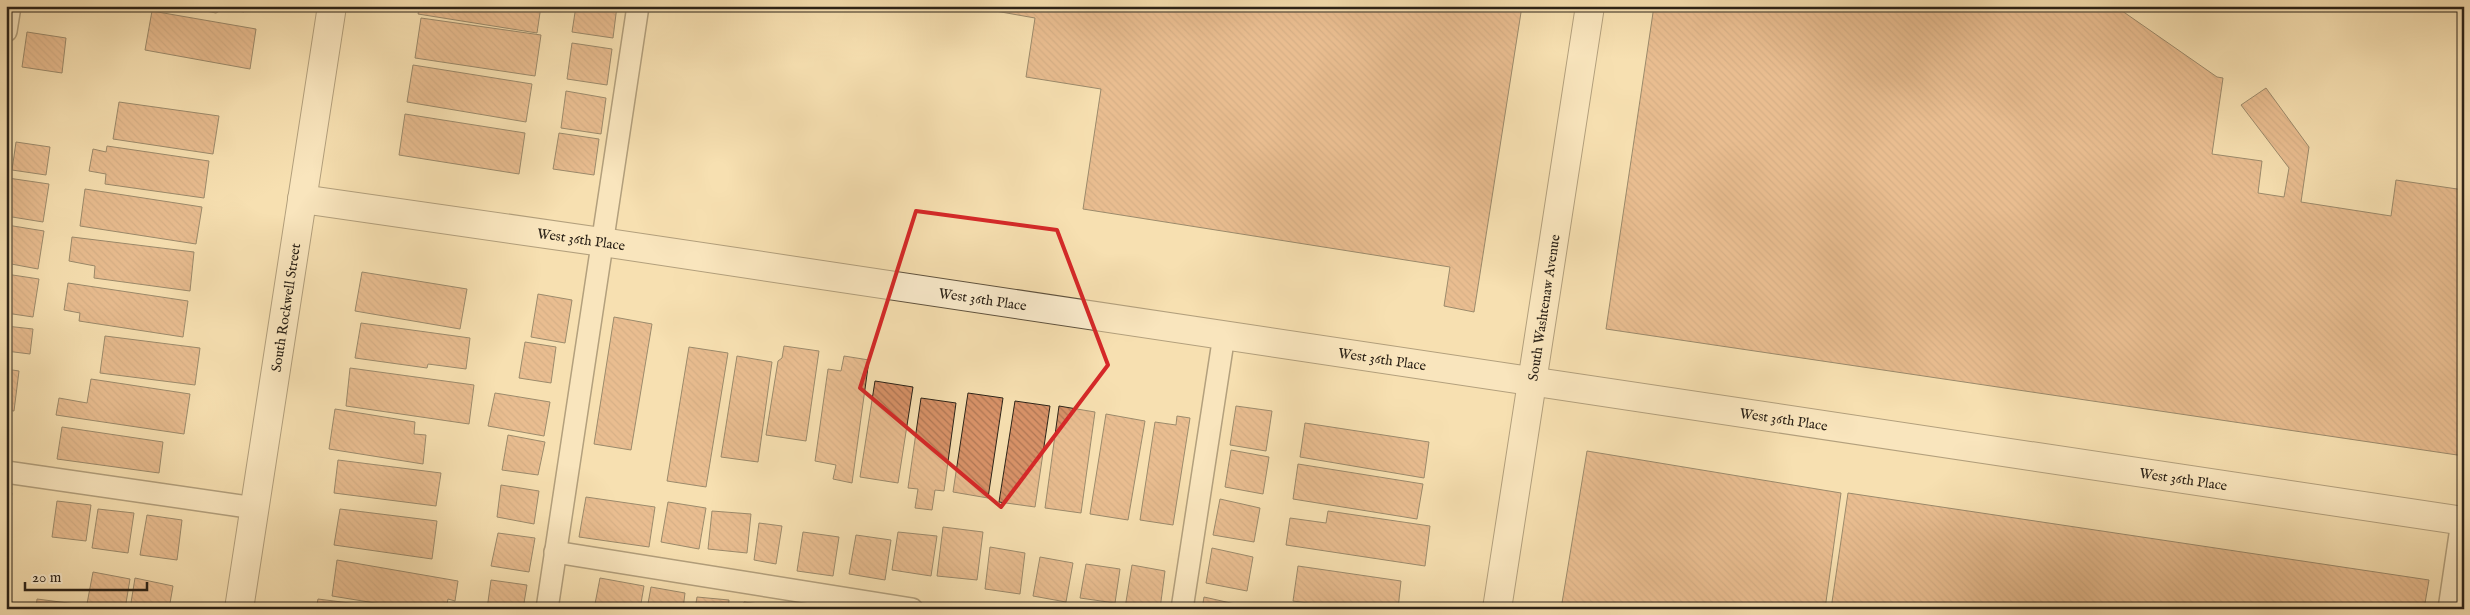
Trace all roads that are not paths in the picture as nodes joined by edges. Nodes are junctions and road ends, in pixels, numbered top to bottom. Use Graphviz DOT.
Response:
graph roads {
  1 [pos="10,6"];
  2 [pos="332,6"];
  3 [pos="638,6"];
  4 [pos="1590,6"];
  5 [pos="6,31"];
  6 [pos="302,199"];
  7 [pos="602,242"];
  8 [pos="1224,335"];
  9 [pos="1532,381"];
  10 [pos="6,472"];
  11 [pos="254,508"];
  12 [pos="2463,521"];
  13 [pos="555,552"];
  14 [pos="239,609"];
  15 [pos="547,609"];
  16 [pos="912,609"];
  17 [pos="1182,609"];
  18 [pos="1497,609"];
  19 [pos="2449,609"];
  1 -- 5 [label="lane"];
  2 -- 6 [label="street, South Rockwell Street"];
  3 -- 7 [label="lane"];
  4 -- 9 [label="street, South Washtenaw Avenue"];
  6 -- 7 [label="street, West 36th Place"];
  6 -- 11 [label="street, South Rockwell Street"];
  7 -- 8 [label="street, West 36th Place"];
  7 -- 13 [label="lane"];
  8 -- 9 [label="street, West 36th Place"];
  8 -- 17 [label="lane"];
  9 -- 12 [label="street, West 36th Place"];
  9 -- 18 [label="street, South Washtenaw Avenue"];
  10 -- 11 [label="lane"];
  11 -- 14 [label="street, South Rockwell Street"];
  12 -- 19 [label="lane"];
  13 -- 15 [label="lane"];
  13 -- 16 [label="lane"];
}
